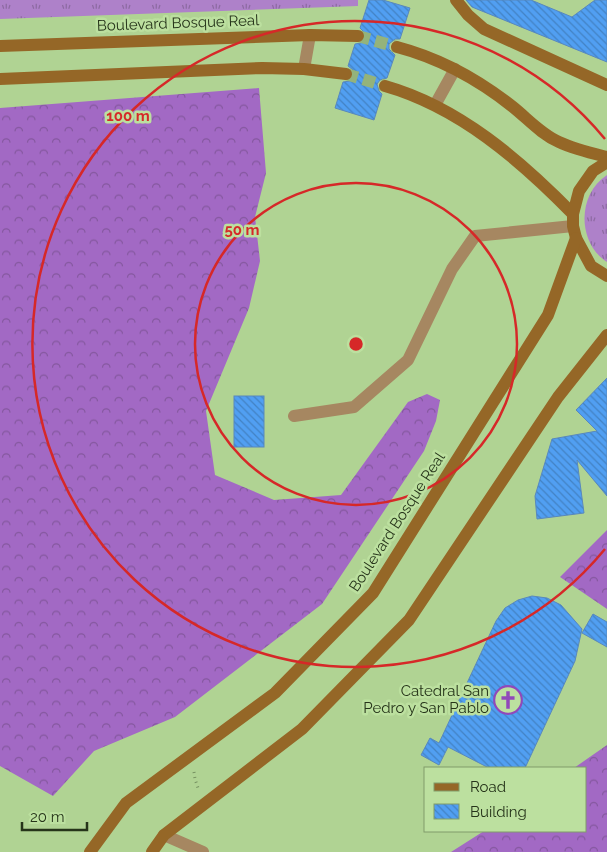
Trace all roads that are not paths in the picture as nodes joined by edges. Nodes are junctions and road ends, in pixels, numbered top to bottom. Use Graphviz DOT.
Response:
graph roads {
  1 [pos="456,0"];
  2 [pos="310,35"];
  3 [pos="358,36"];
  4 [pos="0,46"];
  5 [pos="397,47"];
  6 [pos="304,69"];
  7 [pos="456,69"];
  8 [pos="346,74"];
  9 [pos="0,80"];
  10 [pos="607,85"];
  11 [pos="385,86"];
  12 [pos="435,105"];
  13 [pos="607,157"];
  14 [pos="607,162"];
  15 [pos="574,226"];
  16 [pos="607,276"];
  17 [pos="607,335"];
  18 [pos="294,416"];
  19 [pos="164,835"];
  20 [pos="90,852"];
  21 [pos="152,852"];
  22 [pos="203,852"];
  1 -- 10 [label="main road"];
  2 -- 3 [label="main road, Boulevard Bosque Real"];
  2 -- 4 [label="main road, Boulevard Bosque Real"];
  2 -- 6 [label="street"];
  5 -- 7 [label="main road"];
  6 -- 8 [label="main road"];
  6 -- 9 [label="main road"];
  7 -- 12 [label="street"];
  7 -- 13 [label="main road"];
  11 -- 12 [label="main road"];
  12 -- 15 [label="main road"];
  14 -- 15 [label="main road, Boulevard Bosque Real"];
  15 -- 16 [label="main road"];
  15 -- 18 [label="street"];
  15 -- 20 [label="main road, Boulevard Bosque Real"];
  17 -- 19 [label="main road"];
  19 -- 21 [label="main road"];
  19 -- 22 [label="street"];
}
